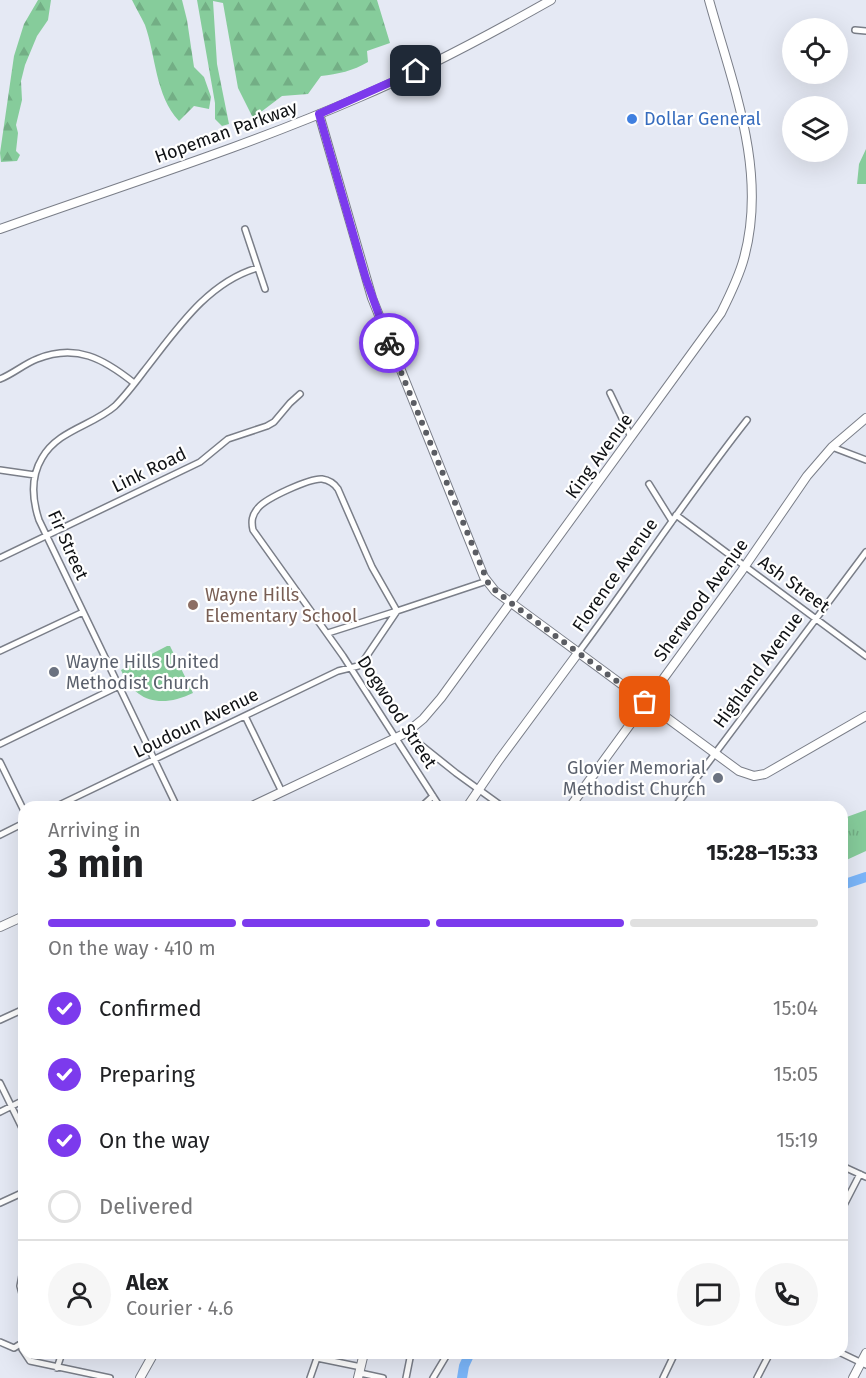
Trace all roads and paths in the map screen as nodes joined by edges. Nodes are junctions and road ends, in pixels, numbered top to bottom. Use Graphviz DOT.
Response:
graph roads {
  1 [pos="551,0"];
  2 [pos="709,0"];
  3 [pos="855,30"];
  4 [pos="866,31"];
  5 [pos="319,114"];
  6 [pos="0,229"];
  7 [pos="245,229"];
  8 [pos="256,268"];
  9 [pos="265,289"];
  10 [pos="0,378"];
  11 [pos="134,383"];
  12 [pos="610,393"];
  13 [pos="300,394"];
  14 [pos="866,418"];
  15 [pos="747,420"];
  16 [pos="631,437"];
  17 [pos="832,447"];
  18 [pos="866,459"];
  19 [pos="0,470"];
  20 [pos="35,475"];
  21 [pos="649,484"];
  22 [pos="676,515"];
  23 [pos="672,521"];
  24 [pos="47,536"];
  25 [pos="866,552"];
  26 [pos="0,558"];
  27 [pos="745,566"];
  28 [pos="487,581"];
  29 [pos="511,603"];
  30 [pos="398,611"];
  31 [pos="82,612"];
  32 [pos="815,618"];
  33 [pos="328,633"];
  34 [pos="0,651"];
  35 [pos="578,653"];
  36 [pos="866,656"];
  37 [pos="351,668"];
  38 [pos="119,686"];
  39 [pos="645,702"];
  40 [pos="245,716"];
  41 [pos="866,716"];
  42 [pos="406,733"];
  43 [pos="396,737"];
  44 [pos="0,744"];
  45 [pos="715,753"];
  46 [pos="154,760"];
  47 [pos="0,762"];
  48 [pos="479,790"];
  49 [pos="282,792"];
  50 [pos="433,796"];
  51 [pos="19,801"];
  52 [pos="68,801"];
  53 [pos="174,801"];
  54 [pos="263,801"];
  55 [pos="428,801"];
  56 [pos="436,801"];
  57 [pos="471,801"];
  58 [pos="495,801"];
  59 [pos="574,801"];
  60 [pos="679,801"];
  61 [pos="18,826"];
  62 [pos="0,835"];
  63 [pos="18,919"];
  64 [pos="0,927"];
  65 [pos="18,1012"];
  66 [pos="0,1020"];
  67 [pos="0,1083"];
  68 [pos="18,1103"];
  69 [pos="11,1106"];
  70 [pos="0,1112"];
  71 [pos="18,1120"];
  72 [pos="848,1169"];
  73 [pos="863,1176"];
  74 [pos="18,1194"];
  75 [pos="848,1200"];
  76 [pos="0,1203"];
  77 [pos="0,1342"];
  78 [pos="18,1346"];
  79 [pos="866,1353"];
  80 [pos="848,1356"];
  81 [pos="28,1359"];
  82 [pos="60,1359"];
  83 [pos="151,1359"];
  84 [pos="317,1359"];
  85 [pos="320,1359"];
  86 [pos="410,1359"];
  87 [pos="444,1359"];
  88 [pos="672,1359"];
  89 [pos="767,1359"];
  90 [pos="863,1364"];
  91 [pos="57,1368"];
  92 [pos="360,1373"];
  93 [pos="142,1377"];
  94 [pos="110,1378"];
  95 [pos="310,1378"];
  96 [pos="383,1378"];
  97 [pos="406,1378"];
  98 [pos="433,1378"];
  99 [pos="663,1378"];
  100 [pos="757,1378"];
  101 [pos="853,1378"];
  1 -- 5 [label="street, Hopeman Parkway"];
  2 -- 16 [label="street, King Avenue"];
  3 -- 4 [label="street"];
  5 -- 6 [label="street, Hopeman Parkway"];
  5 -- 28 [label="street"];
  7 -- 8 [label="street"];
  8 -- 9 [label="street"];
  8 -- 11 [label="street, Fir Street"];
  10 -- 11 [label="street"];
  11 -- 20 [label="street, Fir Street"];
  12 -- 16 [label="street"];
  13 -- 24 [label="street, Link Road"];
  14 -- 17 [label="street, Sherwood Avenue"];
  15 -- 22 [label="street, Florence Avenue"];
  16 -- 29 [label="street, King Avenue"];
  17 -- 18 [label="street"];
  17 -- 27 [label="street, Sherwood Avenue"];
  19 -- 20 [label="street"];
  20 -- 24 [label="street, Fir Street"];
  21 -- 23 [label="street"];
  22 -- 23 [label="street, Florence Avenue"];
  22 -- 27 [label="street, Ash Street"];
  23 -- 35 [label="street, Florence Avenue"];
  24 -- 26 [label="street, Link Road"];
  24 -- 31 [label="street, Fir Street"];
  25 -- 32 [label="street, Highland Avenue"];
  27 -- 32 [label="street, Ash Street"];
  27 -- 39 [label="street, Sherwood Avenue"];
  28 -- 29 [label="street"];
  28 -- 30 [label="street"];
  29 -- 35 [label="street"];
  29 -- 42 [label="street, King Avenue"];
  30 -- 33 [label="street"];
  30 -- 33 [label="street, Dogwood Street"];
  30 -- 37 [label="street"];
  31 -- 34 [label="street"];
  31 -- 38 [label="street, Fir Street"];
  32 -- 36 [label="street, Ash Street"];
  32 -- 45 [label="street, Highland Avenue"];
  33 -- 37 [label="street, Dogwood Street"];
  35 -- 39 [label="street"];
  35 -- 48 [label="street, Florence Avenue"];
  37 -- 40 [label="street, Loudoun Avenue"];
  37 -- 43 [label="street, Dogwood Street"];
  38 -- 44 [label="street"];
  38 -- 46 [label="street, Fir Street"];
  39 -- 45 [label="street"];
  39 -- 59 [label="street, Sherwood Avenue"];
  40 -- 46 [label="street, Loudoun Avenue"];
  40 -- 49 [label="street"];
  41 -- 45 [label="street"];
  42 -- 43 [label="street, King Avenue"];
  42 -- 48 [label="street"];
  43 -- 49 [label="street, King Avenue"];
  43 -- 50 [label="street, Dogwood Street"];
  45 -- 60 [label="street, Highland Avenue"];
  46 -- 52 [label="street, Loudoun Avenue"];
  46 -- 53 [label="street, Fir Street"];
  47 -- 51 [label="street"];
  48 -- 57 [label="street, Florence Avenue"];
  48 -- 58 [label="street"];
  49 -- 54 [label="street, King Avenue"];
  50 -- 55 [label="street"];
  50 -- 56 [label="street, Dogwood Street"];
  61 -- 62 [label="street"];
  63 -- 64 [label="street"];
  65 -- 66 [label="street"];
  67 -- 69 [label="street"];
  68 -- 69 [label="street"];
  69 -- 70 [label="street"];
  69 -- 71 [label="street"];
  72 -- 73 [label="street"];
  73 -- 75 [label="street"];
  74 -- 76 [label="street"];
  77 -- 78 [label="street"];
  79 -- 90 [label="street"];
  80 -- 90 [label="street"];
  81 -- 91 [label="street"];
  82 -- 91 [label="street"];
  83 -- 93 [label="street"];
  84 -- 95 [label="street"];
  85 -- 92 [label="street"];
  86 -- 97 [label="street"];
  87 -- 98 [label="street"];
  88 -- 99 [label="street"];
  89 -- 100 [label="street"];
  90 -- 101 [label="street"];
  91 -- 94 [label="street"];
  92 -- 96 [label="street"];
}
